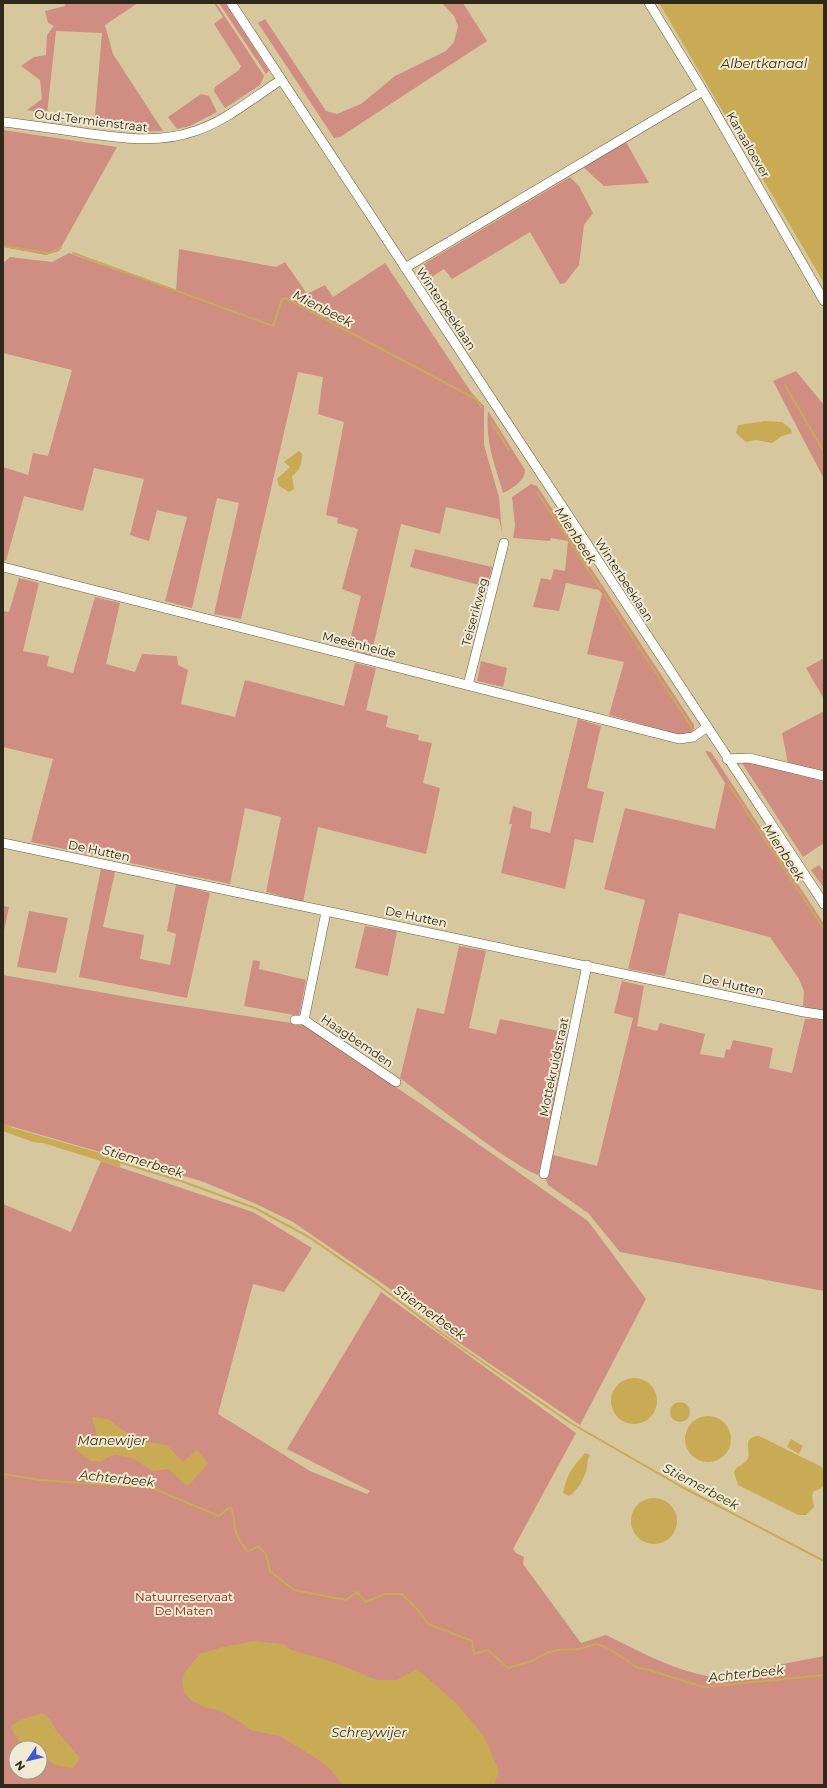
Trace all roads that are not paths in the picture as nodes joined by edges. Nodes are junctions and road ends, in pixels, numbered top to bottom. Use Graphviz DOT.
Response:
graph roads {
  1 [pos="231,3"];
  2 [pos="649,3"];
  3 [pos="281,80"];
  4 [pos="703,91"];
  5 [pos="3,122"];
  6 [pos="405,268"];
  7 [pos="824,301"];
  8 [pos="504,544"];
  9 [pos="3,567"];
  10 [pos="468,685"];
  11 [pos="706,728"];
  12 [pos="728,759"];
  13 [pos="824,776"];
  14 [pos="3,843"];
  15 [pos="824,904"];
  16 [pos="326,912"];
  17 [pos="587,965"];
  18 [pos="824,1015"];
  19 [pos="396,1082"];
  20 [pos="544,1174"];
  1 -- 3 [label="street, Winterbeeklaan"];
  2 -- 4 [label="street, Kanaaloever"];
  3 -- 5 [label="street, Oud-Termienstraat"];
  3 -- 6 [label="street, Winterbeeklaan"];
  4 -- 6 [label="street, Winterbeeklaan"];
  4 -- 7 [label="street, Kanaaloever"];
  6 -- 11 [label="street, Winterbeeklaan"];
  8 -- 10 [label="street, Teiserikweg"];
  9 -- 10 [label="street, Meeënheide"];
  10 -- 11 [label="street, Meeënheide"];
  11 -- 12 [label="street, Winterbeeklaan"];
  12 -- 13 [label="street"];
  12 -- 15 [label="street, Winterbeeklaan"];
  14 -- 16 [label="street, De Hutten"];
  16 -- 17 [label="street, De Hutten"];
  16 -- 19 [label="street, Haagbemden"];
  17 -- 18 [label="street, De Hutten"];
  17 -- 20 [label="street, Mottekruidstraat"];
}
